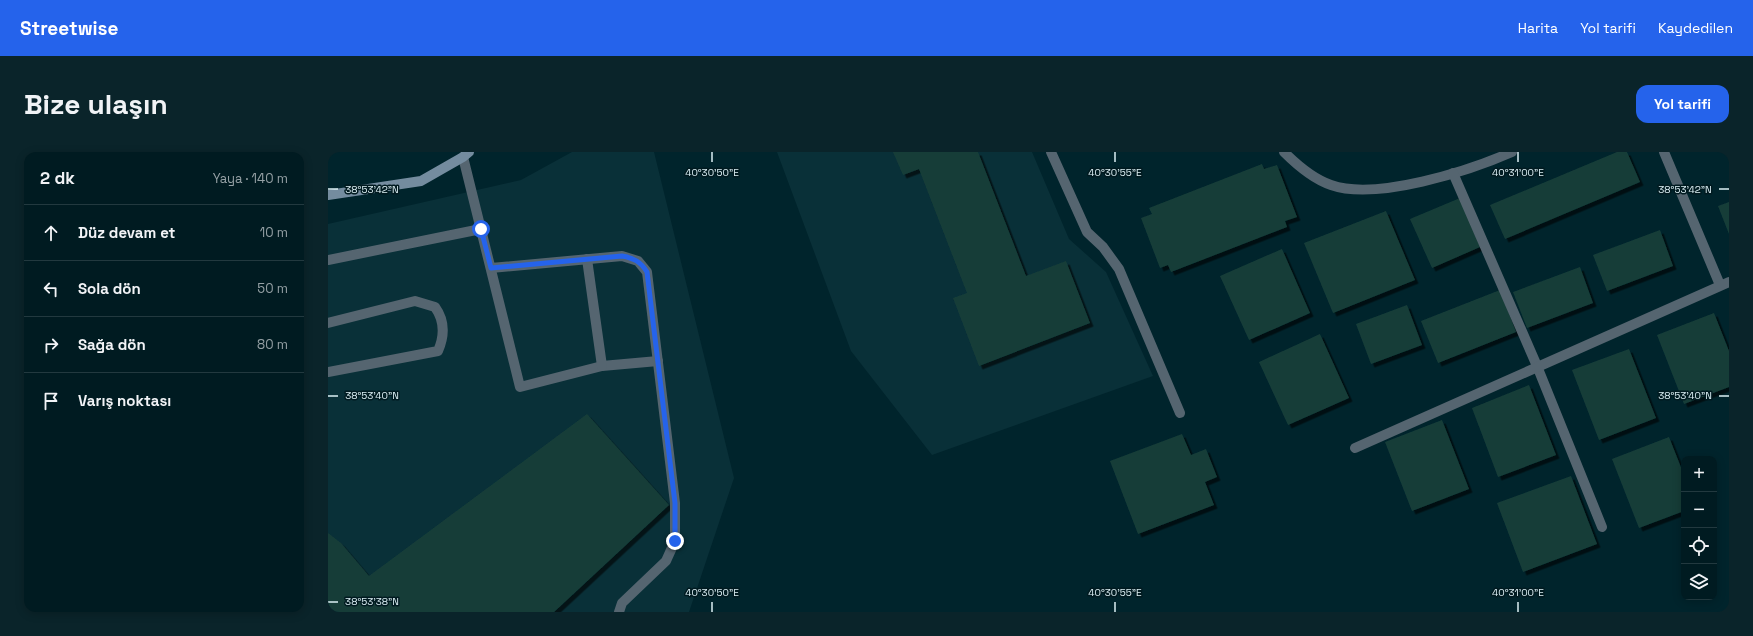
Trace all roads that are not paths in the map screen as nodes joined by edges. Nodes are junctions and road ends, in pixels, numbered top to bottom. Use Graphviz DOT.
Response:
graph roads {
  1 [pos="1051,152"];
  2 [pos="1284,152"];
  3 [pos="1512,152"];
  4 [pos="1664,152"];
  5 [pos="466,154"];
  6 [pos="1453,173"];
  7 [pos="328,195"];
  8 [pos="481,229"];
  9 [pos="587,259"];
  10 [pos="328,260"];
  11 [pos="491,268"];
  12 [pos="1724,283"];
  13 [pos="328,323"];
  14 [pos="658,361"];
  15 [pos="602,366"];
  16 [pos="1537,366"];
  17 [pos="328,372"];
  18 [pos="1180,413"];
  19 [pos="1355,448"];
  20 [pos="1602,527"];
  21 [pos="619,612"];
  1 -- 18 [label="street"];
  2 -- 6 [label="street"];
  3 -- 6 [label="street"];
  4 -- 12 [label="street"];
  5 -- 7 [label="street"];
  5 -- 8 [label="street"];
  6 -- 16 [label="street"];
  8 -- 10 [label="street"];
  8 -- 11 [label="street"];
  9 -- 11 [label="street"];
  9 -- 14 [label="street"];
  9 -- 15 [label="street"];
  11 -- 15 [label="street"];
  12 -- 16 [label="street"];
  13 -- 17 [label="street"];
  14 -- 15 [label="street"];
  14 -- 21 [label="street"];
  16 -- 19 [label="street"];
  16 -- 20 [label="street"];
}
